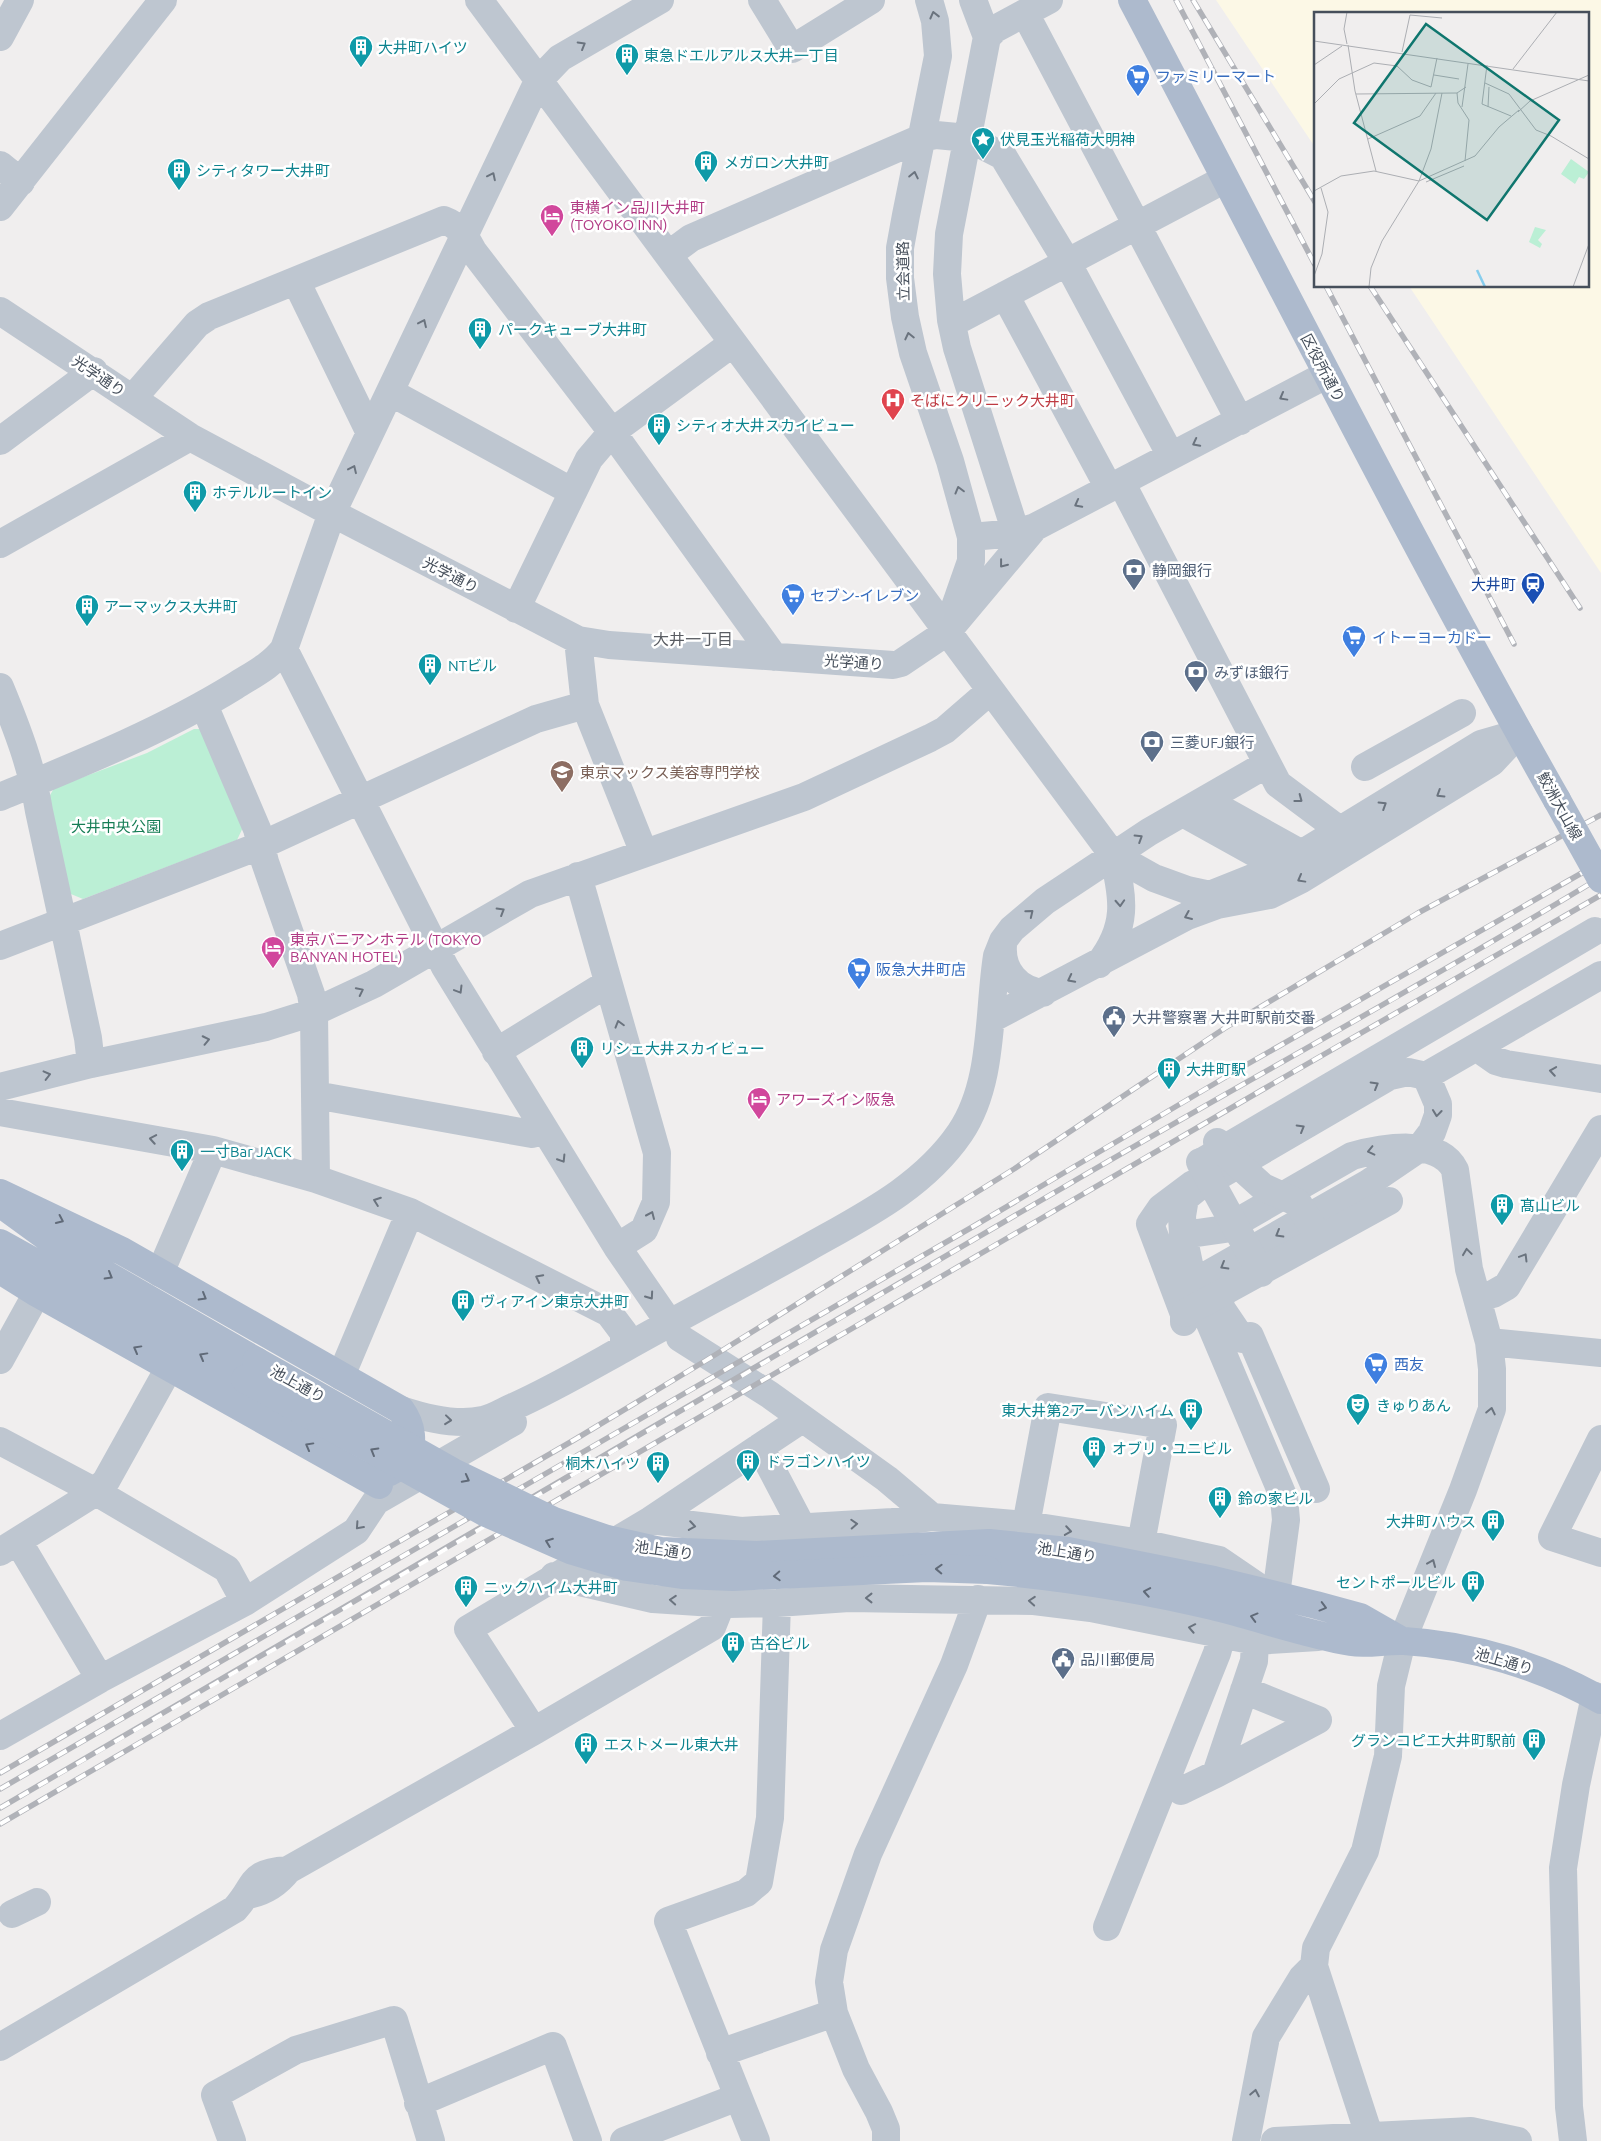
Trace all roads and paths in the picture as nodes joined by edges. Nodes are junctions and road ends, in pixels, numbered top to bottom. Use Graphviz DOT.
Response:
graph roads {
  1 [pos="20,0"];
  2 [pos="163,0"];
  3 [pos="479,0"];
  4 [pos="660,0"];
  5 [pos="762,0"];
  6 [pos="871,0"];
  7 [pos="929,0"];
  8 [pos="973,0"];
  9 [pos="1049,0"];
  10 [pos="1132,0"];
  11 [pos="1025,13"];
  12 [pos="0,37"];
  13 [pos="987,37"];
  14 [pos="538,81"];
  15 [pos="921,138"];
  16 [pos="965,147"];
  17 [pos="0,165"];
  18 [pos="1225,179"];
  19 [pos="21,182"];
  20 [pos="0,207"];
  21 [pos="1136,227"];
  22 [pos="464,235"];
  23 [pos="668,255"];
  24 [pos="1067,262"];
  25 [pos="296,281"];
  26 [pos="1005,295"];
  27 [pos="0,311"];
  28 [pos="950,320"];
  29 [pos="733,344"];
  30 [pos="94,371"];
  31 [pos="1326,375"];
  32 [pos="390,392"];
  33 [pos="133,398"];
  34 [pos="1240,421"];
  35 [pos="612,432"];
  36 [pos="370,433"];
  37 [pos="190,437"];
  38 [pos="0,441"];
  39 [pos="1171,456"];
  40 [pos="1115,485"];
  41 [pos="572,492"];
  42 [pos="332,513"];
  43 [pos="1026,530"];
  44 [pos="971,537"];
  45 [pos="0,544"];
  46 [pos="516,609"];
  47 [pos="947,632"];
  48 [pos="578,640"];
  49 [pos="284,649"];
  50 [pos="774,657"];
  51 [pos="0,687"];
  52 [pos="990,691"];
  53 [pos="204,705"];
  54 [pos="585,705"];
  55 [pos="1462,713"];
  56 [pos="1519,733"];
  57 [pos="1267,764"];
  58 [pos="1365,767"];
  59 [pos="34,783"];
  60 [pos="0,797"];
  61 [pos="361,799"];
  62 [pos="1194,806"];
  63 [pos="262,845"];
  64 [pos="644,854"];
  65 [pos="1113,855"];
  66 [pos="1285,867"];
  67 [pos="578,876"];
  68 [pos="1601,879"];
  69 [pos="62,921"];
  70 [pos="1595,931"];
  71 [pos="1003,941"];
  72 [pos="0,946"];
  73 [pos="434,948"];
  74 [pos="1098,964"];
  75 [pos="1601,975"];
  76 [pos="608,983"];
  77 [pos="1043,993"];
  78 [pos="314,1012"];
  79 [pos="992,1019"];
  80 [pos="1476,1047"];
  81 [pos="496,1052"];
  82 [pos="91,1064"];
  83 [pos="1426,1076"];
  84 [pos="1601,1079"];
  85 [pos="0,1087"];
  86 [pos="315,1095"];
  87 [pos="0,1112"];
  88 [pos="1601,1129"];
  89 [pos="544,1130"];
  90 [pos="1420,1148"];
  91 [pos="213,1150"];
  92 [pos="1208,1159"];
  93 [pos="316,1179"];
  94 [pos="1263,1187"];
  95 [pos="0,1193"];
  96 [pos="1390,1201"];
  97 [pos="0,1204"];
  98 [pos="1227,1211"];
  99 [pos="410,1212"];
  100 [pos="1183,1235"];
  101 [pos="1320,1239"];
  102 [pos="0,1243"];
  103 [pos="617,1247"];
  104 [pos="0,1270"];
  105 [pos="160,1273"];
  106 [pos="1261,1273"];
  107 [pos="1193,1283"];
  108 [pos="1230,1291"];
  109 [pos="37,1293"];
  110 [pos="1477,1298"];
  111 [pos="675,1331"];
  112 [pos="1489,1342"];
  113 [pos="624,1348"];
  114 [pos="1601,1353"];
  115 [pos="0,1360"];
  116 [pos="169,1368"];
  117 [pos="251,1370"];
  118 [pos="341,1376"];
  119 [pos="548,1392"];
  120 [pos="401,1410"];
  121 [pos="802,1419"];
  122 [pos="1601,1439"];
  123 [pos="0,1441"];
  124 [pos="760,1447"];
  125 [pos="363,1476"];
  126 [pos="1316,1488"];
  127 [pos="96,1492"];
  128 [pos="391,1492"];
  129 [pos="932,1517"];
  130 [pos="651,1520"];
  131 [pos="1026,1525"];
  132 [pos="802,1526"];
  133 [pos="740,1531"];
  134 [pos="1141,1543"];
  135 [pos="9,1546"];
  136 [pos="1601,1554"];
  137 [pos="554,1576"];
  138 [pos="1271,1594"];
  139 [pos="978,1599"];
  140 [pos="245,1602"];
  141 [pos="722,1602"];
  142 [pos="777,1603"];
  143 [pos="1222,1635"];
  144 [pos="1327,1636"];
  145 [pos="1255,1641"];
  146 [pos="1402,1641"];
  147 [pos="100,1679"];
  148 [pos="1244,1690"];
  149 [pos="1598,1698"];
  150 [pos="534,1731"];
  151 [pos="0,1736"];
  152 [pos="1216,1774"];
  153 [pos="1181,1791"];
  154 [pos="37,1902"];
  155 [pos="12,1914"];
  156 [pos="1107,1927"];
  157 [pos="1314,1966"];
  158 [pos="834,2013"];
  159 [pos="0,2047"];
  160 [pos="720,2052"];
  161 [pos="738,2097"];
  162 [pos="418,2102"];
  163 [pos="1371,2139"];
  164 [pos="231,2141"];
  165 [pos="431,2141"];
  166 [pos="588,2141"];
  167 [pos="624,2141"];
  168 [pos="756,2141"];
  169 [pos="886,2141"];
  170 [pos="1246,2141"];
  171 [pos="1275,2141"];
  172 [pos="1518,2141"];
  173 [pos="1573,2141"];
  1 -- 12 [label="street"];
  2 -- 19 [label="street"];
  3 -- 14 [label="street"];
  14 -- 4 [label="street, one-way"];
  5 -- 6 [label="street"];
  15 -- 7 [label="street, 立会道路, one-way"];
  8 -- 13 [label="street"];
  9 -- 11 [label="street"];
  10 -- 18 [label="main road, 区役所通り"];
  11 -- 13 [label="street"];
  11 -- 21 [label="street"];
  13 -- 16 [label="street"];
  22 -- 14 [label="street, one-way"];
  14 -- 23 [label="street"];
  15 -- 16 [label="street"];
  15 -- 23 [label="street"];
  44 -- 15 [label="street, 立会道路, one-way"];
  16 -- 24 [label="street"];
  16 -- 28 [label="street"];
  17 -- 19 [label="street"];
  18 -- 21 [label="street"];
  18 -- 31 [label="main road, 区役所通り"];
  19 -- 20 [label="street"];
  21 -- 24 [label="street"];
  21 -- 34 [label="street"];
  22 -- 25 [label="street"];
  32 -- 22 [label="street, one-way"];
  22 -- 35 [label="street"];
  23 -- 29 [label="street"];
  24 -- 26 [label="street"];
  24 -- 39 [label="street"];
  25 -- 33 [label="street"];
  25 -- 36 [label="street"];
  26 -- 28 [label="street"];
  26 -- 40 [label="street"];
  27 -- 30 [label="street, 光学通り"];
  28 -- 43 [label="street"];
  29 -- 35 [label="street"];
  29 -- 47 [label="street"];
  30 -- 33 [label="street, 光学通り"];
  30 -- 38 [label="street"];
  31 -- 34 [label="street, one-way"];
  31 -- 56 [label="main road, 区役所通り"];
  32 -- 36 [label="street"];
  32 -- 41 [label="street"];
  33 -- 37 [label="street, 光学通り"];
  34 -- 39 [label="street, one-way"];
  35 -- 41 [label="street"];
  35 -- 50 [label="street"];
  42 -- 36 [label="street, one-way"];
  37 -- 42 [label="street, 光学通り"];
  37 -- 45 [label="street"];
  39 -- 40 [label="street"];
  40 -- 43 [label="street, one-way"];
  40 -- 57 [label="street"];
  41 -- 46 [label="street"];
  42 -- 46 [label="street, 光学通り"];
  42 -- 49 [label="street"];
  43 -- 44 [label="street"];
  43 -- 47 [label="street, 光学通り, one-way"];
  44 -- 47 [label="street, 立会道路"];
  46 -- 48 [label="street, 光学通り"];
  47 -- 50 [label="street, 光学通り"];
  47 -- 52 [label="street"];
  48 -- 50 [label="street, 光学通り"];
  48 -- 54 [label="street"];
  49 -- 53 [label="street"];
  49 -- 61 [label="street"];
  51 -- 59 [label="street"];
  52 -- 64 [label="street"];
  52 -- 65 [label="street"];
  53 -- 59 [label="street"];
  53 -- 63 [label="street"];
  54 -- 61 [label="street"];
  54 -- 64 [label="street"];
  55 -- 58 [label="street"];
  66 -- 56 [label="street, one-way"];
  56 -- 66 [label="street, one-way"];
  56 -- 68 [label="main road, 鮫洲大山線, bridge"];
  57 -- 62 [label="street"];
  57 -- 66 [label="street, one-way"];
  59 -- 60 [label="street"];
  59 -- 69 [label="street"];
  61 -- 63 [label="street"];
  61 -- 73 [label="street"];
  65 -- 62 [label="street, one-way"];
  62 -- 66 [label="street"];
  62 -- 66 [label="street"];
  63 -- 69 [label="street"];
  63 -- 78 [label="street"];
  64 -- 67 [label="street"];
  65 -- 66 [label="street"];
  71 -- 65 [label="street, one-way"];
  65 -- 74 [label="street, one-way"];
  66 -- 74 [label="street, one-way"];
  73 -- 67 [label="street, one-way"];
  67 -- 76 [label="street"];
  69 -- 72 [label="street"];
  69 -- 82 [label="street"];
  70 -- 92 [label="street"];
  71 -- 77 [label="street"];
  71 -- 79 [label="street"];
  78 -- 73 [label="street, one-way"];
  73 -- 81 [label="street, one-way"];
  74 -- 77 [label="street, one-way"];
  75 -- 80 [label="street"];
  76 -- 81 [label="street"];
  103 -- 76 [label="street, one-way"];
  77 -- 79 [label="street"];
  82 -- 78 [label="street, one-way"];
  78 -- 86 [label="street"];
  79 -- 111 [label="street"];
  80 -- 83 [label="street"];
  84 -- 80 [label="street, one-way"];
  81 -- 89 [label="street"];
  85 -- 82 [label="street, one-way"];
  83 -- 90 [label="street, one-way"];
  100 -- 83 [label="street, one-way"];
  86 -- 89 [label="street"];
  86 -- 93 [label="street"];
  91 -- 87 [label="street, one-way"];
  110 -- 88 [label="street, one-way"];
  89 -- 103 [label="street, one-way"];
  90 -- 100 [label="street, one-way"];
  90 -- 107 [label="street, one-way"];
  110 -- 90 [label="street, one-way"];
  91 -- 93 [label="street"];
  91 -- 105 [label="street"];
  92 -- 94 [label="street, bridge"];
  92 -- 98 [label="street, bridge"];
  92 -- 108 [label="street, bridge"];
  99 -- 93 [label="street, one-way"];
  94 -- 98 [label="street"];
  94 -- 101 [label="street, bridge"];
  95 -- 105 [label="main road, one-way"];
  96 -- 101 [label="street, bridge"];
  97 -- 117 [label="main road, 池上通り, one-way"];
  98 -- 106 [label="street, bridge"];
  113 -- 99 [label="street, one-way"];
  99 -- 118 [label="street"];
  100 -- 107 [label="street"];
  101 -- 106 [label="street, bridge"];
  117 -- 102 [label="main road, 池上通り, one-way"];
  103 -- 111 [label="street, one-way"];
  104 -- 109 [label="main road"];
  105 -- 118 [label="main road, one-way"];
  106 -- 108 [label="street, bridge"];
  107 -- 138 [label="street"];
  108 -- 126 [label="street"];
  109 -- 115 [label="street"];
  116 -- 109 [label="main road, one-way"];
  110 -- 112 [label="street"];
  111 -- 113 [label="street"];
  111 -- 121 [label="street"];
  112 -- 114 [label="street"];
  146 -- 112 [label="street, one-way"];
  113 -- 119 [label="street"];
  125 -- 116 [label="main road, one-way"];
  116 -- 127 [label="street"];
  117 -- 138 [label="main road, 池上通り, one-way, bridge"];
  144 -- 117 [label="main road, 池上通り, one-way, bridge"];
  118 -- 120 [label="main road"];
  120 -- 119 [label="street, one-way"];
  119 -- 128 [label="street"];
  120 -- 125 [label="main road"];
  121 -- 124 [label="street"];
  121 -- 129 [label="street"];
  122 -- 136 [label="street"];
  123 -- 127 [label="street"];
  124 -- 130 [label="street"];
  124 -- 132 [label="street"];
  125 -- 128 [label="main road"];
  127 -- 135 [label="street"];
  127 -- 140 [label="street"];
  128 -- 140 [label="street, one-way"];
  129 -- 131 [label="street"];
  132 -- 129 [label="street, one-way"];
  130 -- 133 [label="street, one-way"];
  130 -- 137 [label="street"];
  131 -- 134 [label="street, one-way"];
  131 -- 134 [label="street"];
  132 -- 133 [label="street"];
  133 -- 141 [label="street"];
  134 -- 138 [label="street"];
  135 -- 147 [label="street"];
  141 -- 137 [label="street, one-way"];
  137 -- 150 [label="street"];
  138 -- 146 [label="main road, 池上通り, one-way"];
  139 -- 142 [label="street, one-way"];
  143 -- 139 [label="street, one-way"];
  139 -- 158 [label="street"];
  140 -- 147 [label="street"];
  141 -- 142 [label="street"];
  141 -- 150 [label="street"];
  142 -- 160 [label="street"];
  143 -- 145 [label="street"];
  143 -- 156 [label="street"];
  144 -- 145 [label="street"];
  144 -- 146 [label="main road, 池上通り"];
  145 -- 148 [label="street"];
  146 -- 149 [label="main road, 池上通り"];
  146 -- 157 [label="street"];
  147 -- 151 [label="street"];
  148 -- 152 [label="street"];
  148 -- 152 [label="street"];
  149 -- 173 [label="street"];
  150 -- 159 [label="street"];
  152 -- 153 [label="street"];
  154 -- 155 [label="street"];
  157 -- 163 [label="street"];
  170 -- 157 [label="street, one-way"];
  158 -- 160 [label="street"];
  158 -- 169 [label="street"];
  160 -- 161 [label="street"];
  161 -- 167 [label="street"];
  161 -- 168 [label="street"];
  162 -- 164 [label="street"];
  162 -- 165 [label="street"];
  162 -- 166 [label="street"];
  163 -- 171 [label="street"];
  163 -- 172 [label="street"];
}
